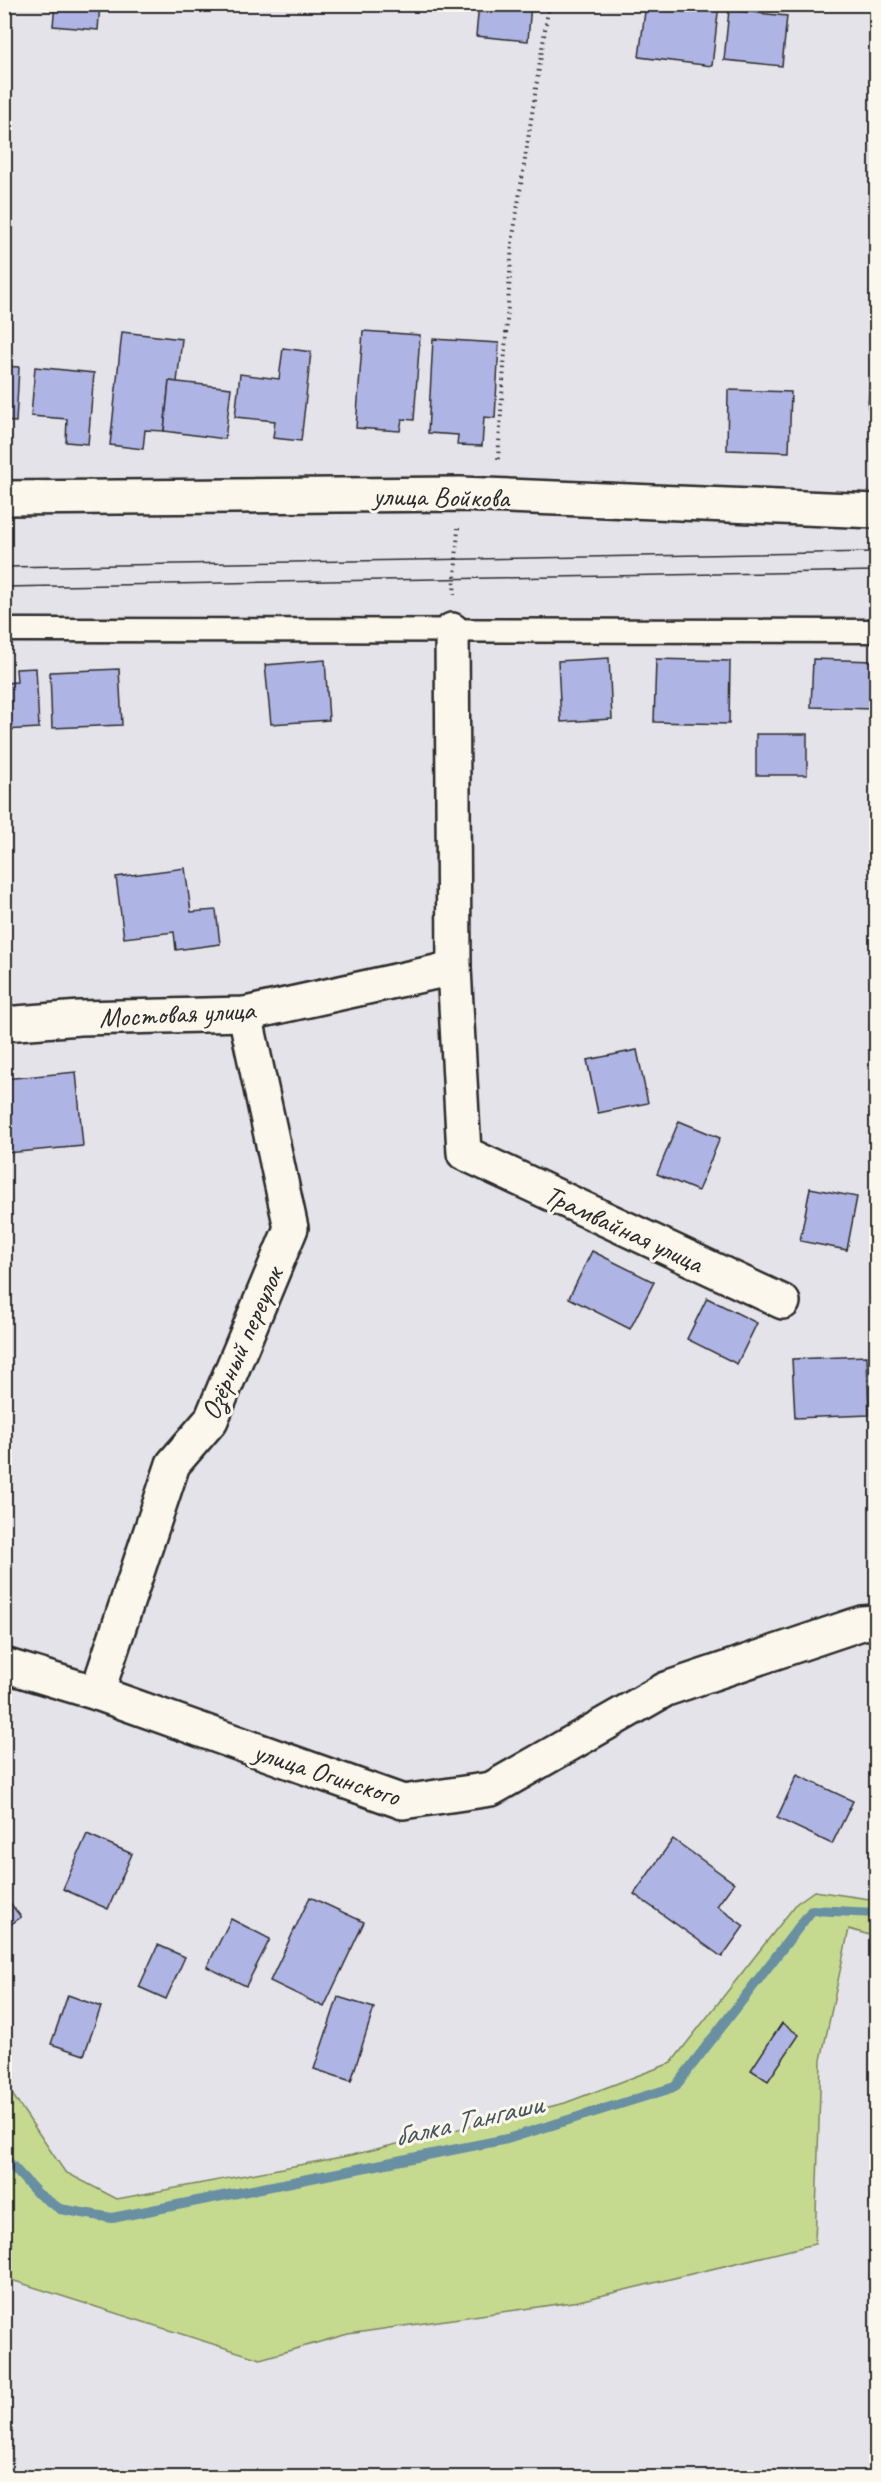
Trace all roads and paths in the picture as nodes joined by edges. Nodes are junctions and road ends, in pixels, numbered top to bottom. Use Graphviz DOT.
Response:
graph roads {
  1 [pos="549,4"];
  2 [pos="460,494"];
  3 [pos="496,496"];
  4 [pos="4,498"];
  5 [pos="876,511"];
  6 [pos="4,630"];
  7 [pos="452,630"];
  8 [pos="876,631"];
  9 [pos="454,968"];
  10 [pos="245,1014"];
  11 [pos="4,1024"];
  12 [pos="783,1302"];
  13 [pos="876,1623"];
  14 [pos="4,1665"];
  15 [pos="97,1693"];
  1 -- 3 [label="path"];
  2 -- 3 [label="street, улица Войкова"];
  2 -- 4 [label="street, улица Войкова"];
  2 -- 7 [label="path"];
  3 -- 5 [label="street, улица Войкова"];
  6 -- 7 [label="lane"];
  7 -- 8 [label="lane"];
  7 -- 9 [label="street"];
  9 -- 10 [label="street, Мостовая улица"];
  9 -- 12 [label="street, Трамвайная улица"];
  10 -- 11 [label="street, Мостовая улица"];
  10 -- 15 [label="street, Озёрный переулок"];
  13 -- 15 [label="street, улица Огинского"];
  14 -- 15 [label="street, улица Огинского"];
}
